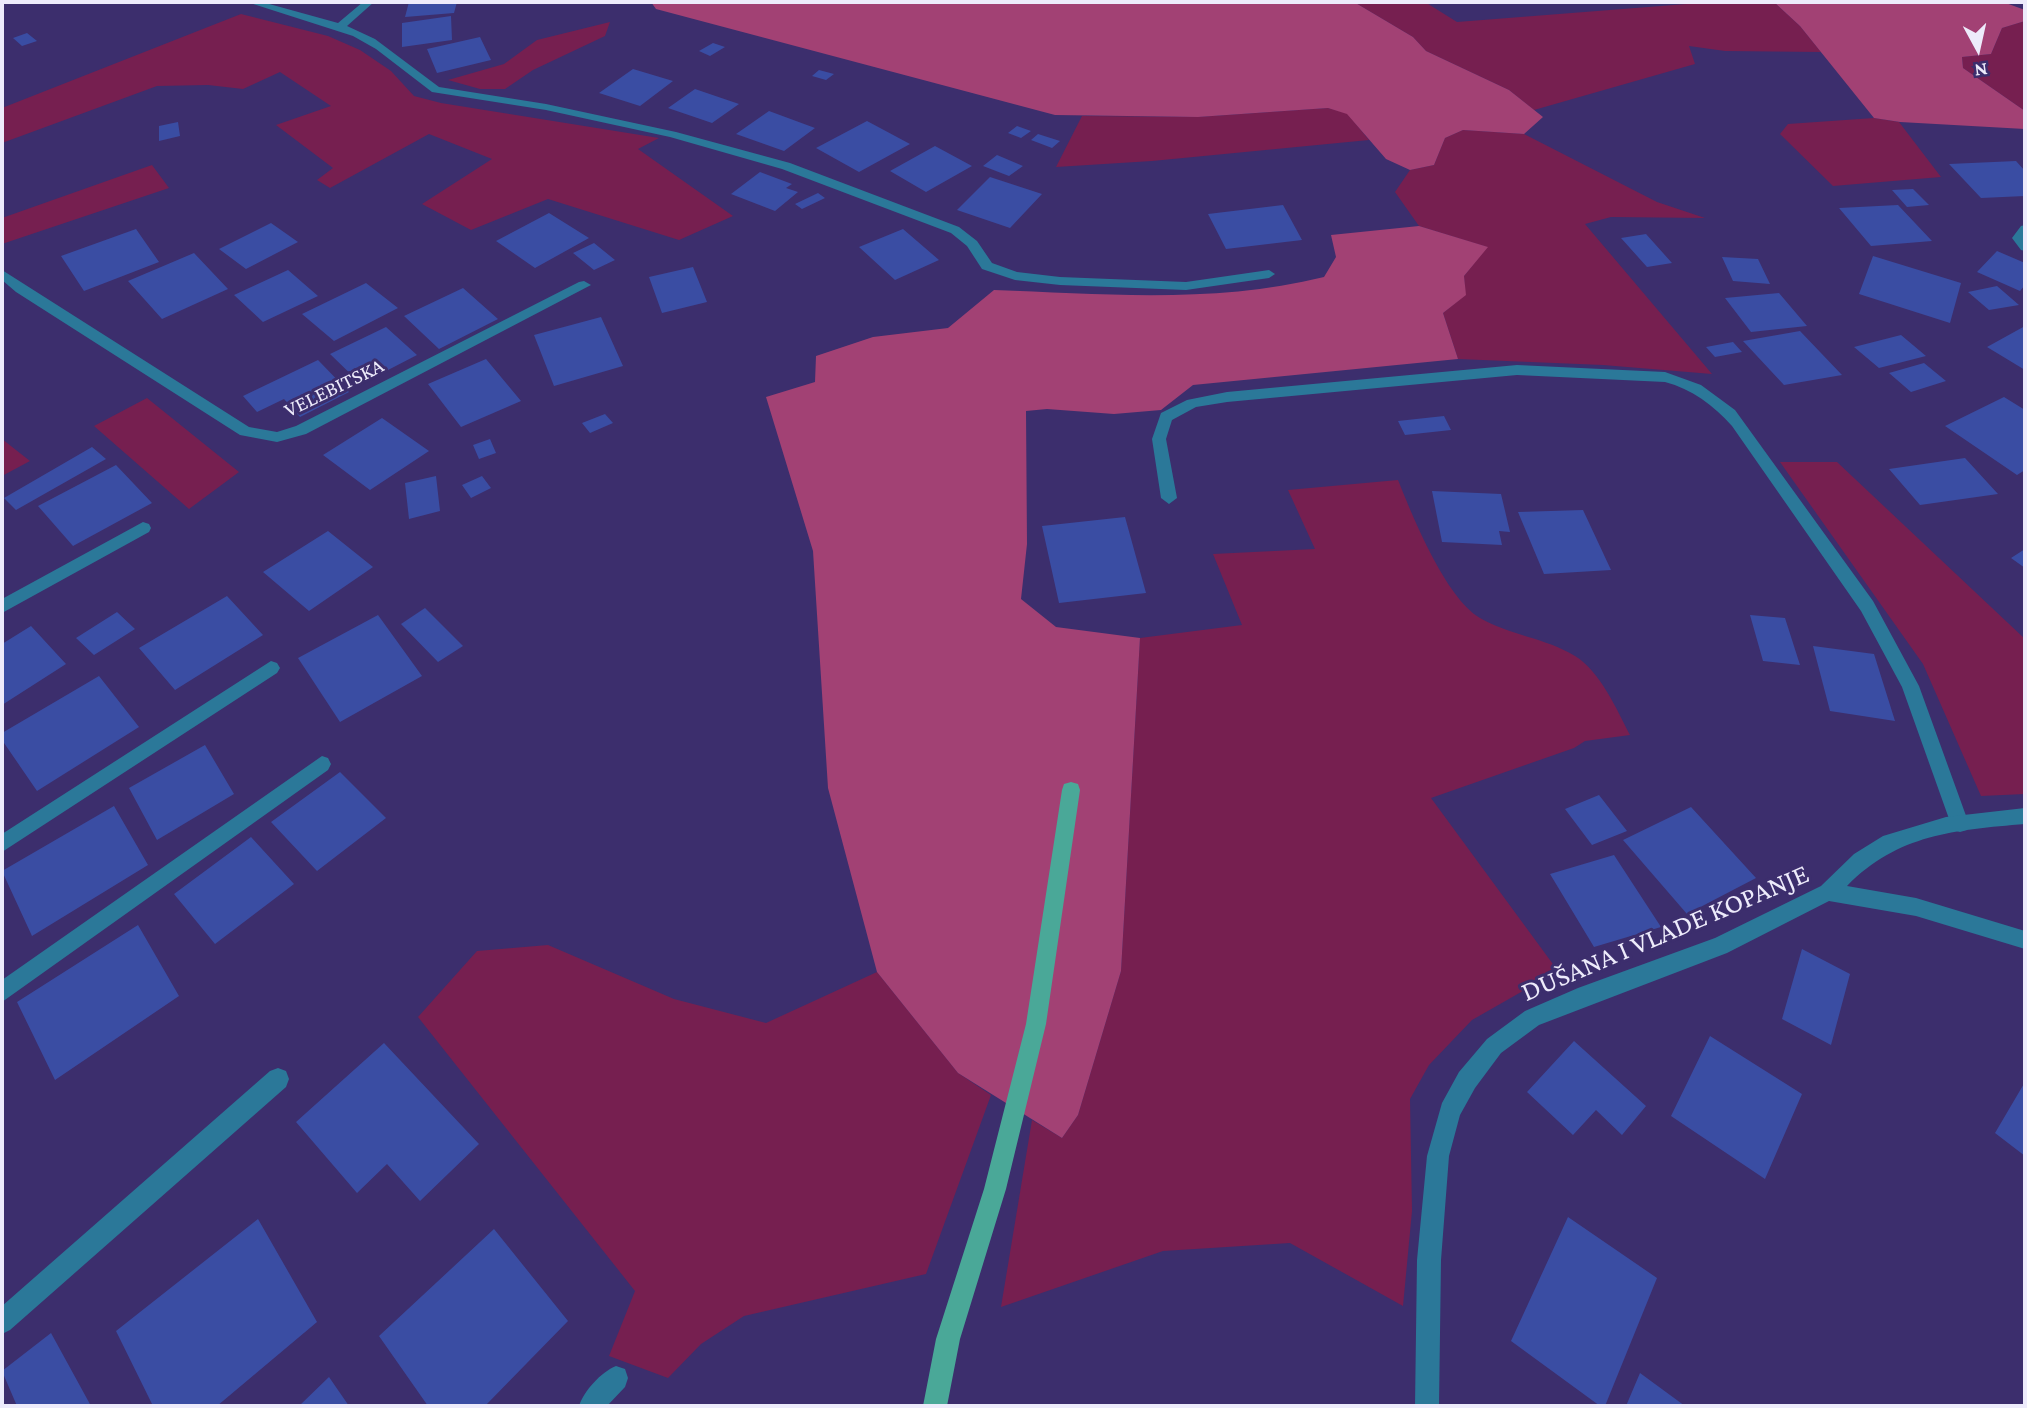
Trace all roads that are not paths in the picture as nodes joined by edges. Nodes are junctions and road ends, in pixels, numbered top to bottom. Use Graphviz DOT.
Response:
graph roads {
  1 [pos="252,2"];
  2 [pos="369,2"];
  3 [pos="340,27"];
  4 [pos="2025,229"];
  5 [pos="2025,247"];
  6 [pos="2,274"];
  7 [pos="1269,274"];
  8 [pos="584,285"];
  9 [pos="1169,498"];
  10 [pos="143,528"];
  11 [pos="2,607"];
  12 [pos="271,668"];
  13 [pos="322,764"];
  14 [pos="2025,816"];
  15 [pos="1960,824"];
  16 [pos="2,844"];
  17 [pos="1828,892"];
  18 [pos="2025,940"];
  19 [pos="2,992"];
  20 [pos="278,1079"];
  21 [pos="2,1322"];
  22 [pos="616,1378"];
  23 [pos="591,1406"];
  24 [pos="1427,1406"];
  1 -- 3 [label="street"];
  2 -- 3 [label="street"];
  3 -- 7 [label="street"];
  4 -- 5 [label="street"];
  6 -- 8 [label="street, VELEBITSKA"];
  9 -- 15 [label="street"];
  10 -- 11 [label="street"];
  12 -- 16 [label="street"];
  13 -- 19 [label="street"];
  14 -- 15 [label="street"];
  15 -- 17 [label="street"];
  17 -- 18 [label="street, DUŠANA I VLADE KOPANJE"];
  17 -- 24 [label="street, DUŠANA I VLADE KOPANJE"];
  20 -- 21 [label="street"];
  22 -- 23 [label="street"];
}
